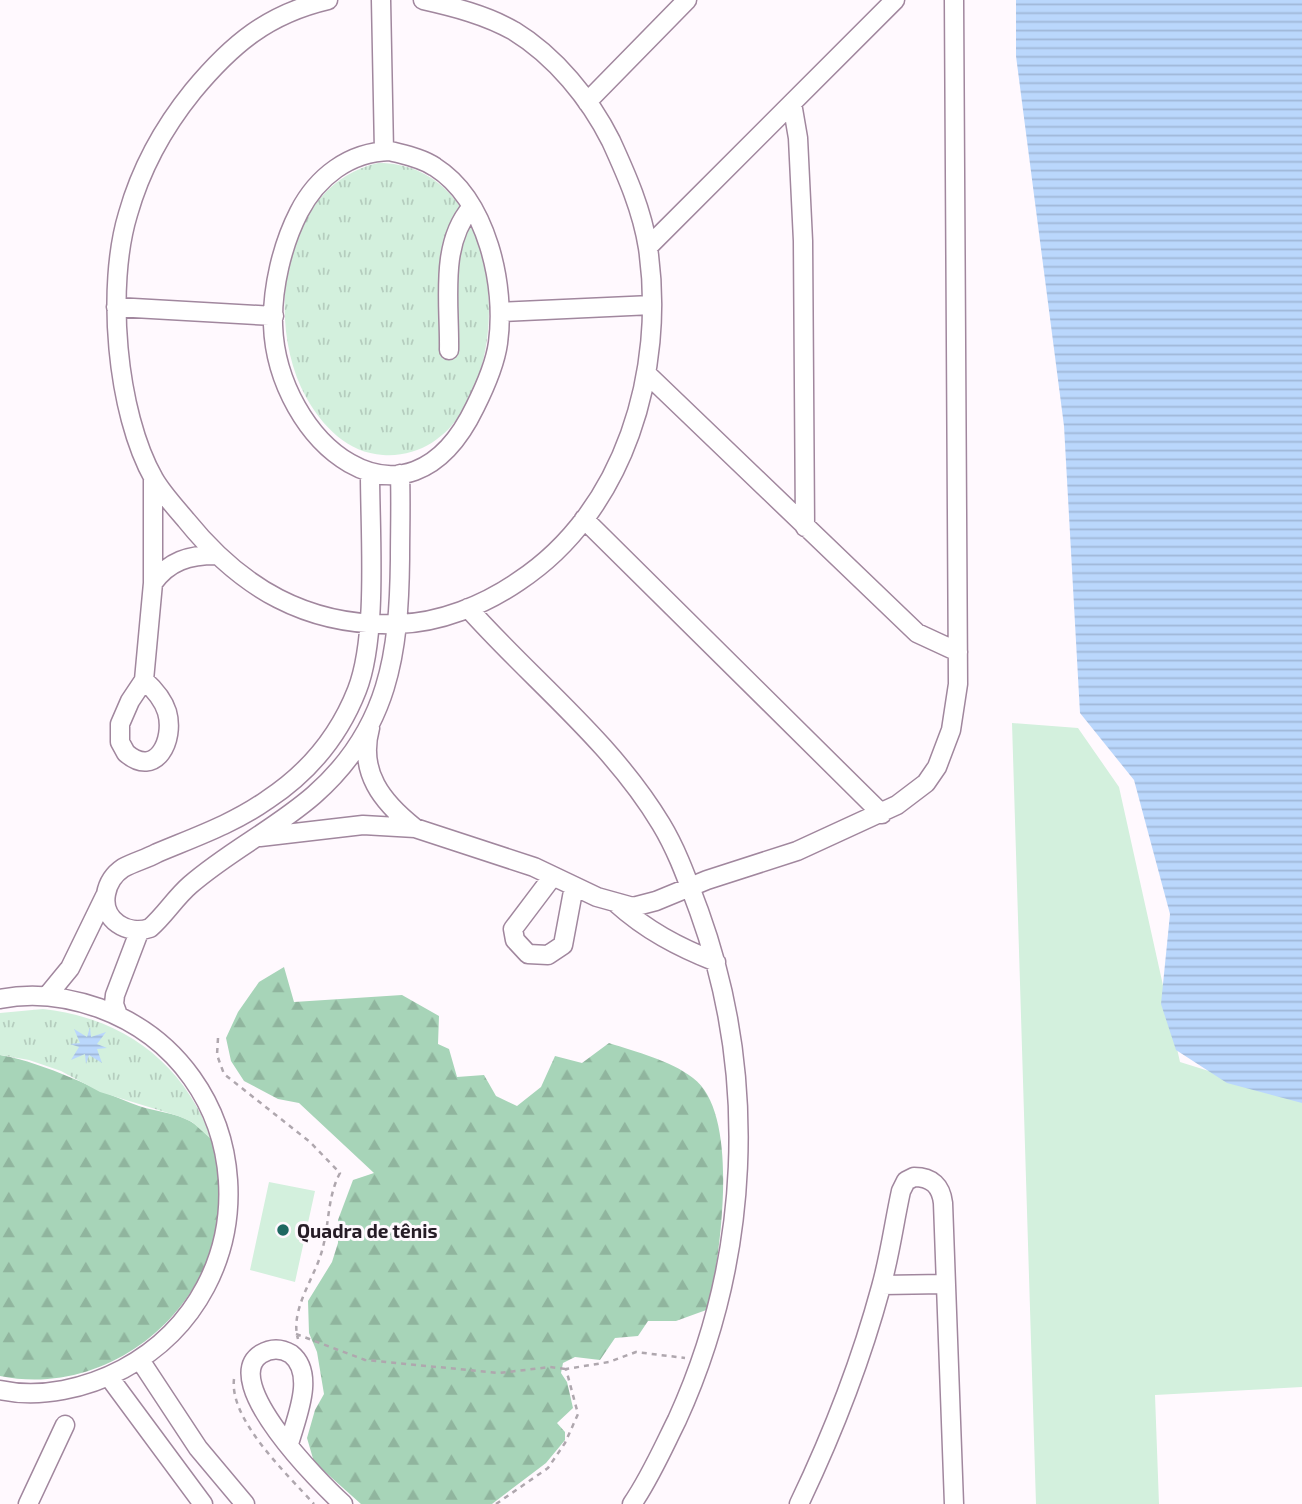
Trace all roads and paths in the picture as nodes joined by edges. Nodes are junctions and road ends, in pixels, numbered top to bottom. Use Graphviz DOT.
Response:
graph roads {
  1 [pos="295,0"];
  2 [pos="328,0"];
  3 [pos="381,0"];
  4 [pos="423,0"];
  5 [pos="687,0"];
  6 [pos="895,0"];
  7 [pos="954,0"];
  8 [pos="468,5"];
  9 [pos="275,17"];
  10 [pos="587,102"];
  11 [pos="792,103"];
  12 [pos="384,151"];
  13 [pos="471,208"];
  14 [pos="648,247"];
  15 [pos="652,305"];
  16 [pos="116,307"];
  17 [pos="500,312"];
  18 [pos="274,316"];
  19 [pos="449,349"];
  20 [pos="646,373"];
  21 [pos="370,474"];
  22 [pos="400,474"];
  23 [pos="153,477"];
  24 [pos="584,519"];
  25 [pos="805,527"];
  26 [pos="216,555"];
  27 [pos="153,583"];
  28 [pos="468,608"];
  29 [pos="368,624"];
  30 [pos="399,624"];
  31 [pos="958,652"];
  32 [pos="144,680"];
  33 [pos="373,716"];
  34 [pos="882,814"];
  35 [pos="415,828"];
  36 [pos="260,837"];
  37 [pos="553,876"];
  38 [pos="575,886"];
  39 [pos="690,888"];
  40 [pos="105,896"];
  41 [pos="616,903"];
  42 [pos="139,932"];
  43 [pos="716,962"];
  44 [pos="47,996"];
  45 [pos="0,999"];
  46 [pos="118,1015"];
  47 [pos="218,1038"];
  48 [pos="944,1284"];
  49 [pos="881,1285"];
  50 [pos="705,1354"];
  51 [pos="140,1360"];
  52 [pos="566,1369"];
  53 [pos="109,1377"];
  54 [pos="0,1390"];
  55 [pos="65,1425"];
  56 [pos="289,1444"];
  57 [pos="28,1504"];
  58 [pos="203,1504"];
  59 [pos="245,1504"];
  60 [pos="343,1504"];
  61 [pos="496,1504"];
  62 [pos="632,1504"];
  63 [pos="799,1504"];
  64 [pos="954,1504"];
  1 -- 9 [label="street"];
  2 -- 9 [label="street"];
  3 -- 12 [label="street"];
  4 -- 8 [label="street"];
  5 -- 10 [label="street"];
  6 -- 11 [label="street"];
  7 -- 31 [label="street"];
  8 -- 10 [label="street"];
  9 -- 16 [label="street"];
  10 -- 14 [label="street"];
  11 -- 14 [label="street"];
  11 -- 25 [label="street"];
  12 -- 13 [label="street"];
  12 -- 18 [label="street"];
  13 -- 17 [label="street"];
  13 -- 19 [label="street"];
  14 -- 15 [label="street"];
  15 -- 17 [label="street"];
  15 -- 20 [label="street"];
  16 -- 18 [label="street"];
  16 -- 23 [label="street"];
  17 -- 22 [label="street"];
  18 -- 21 [label="street"];
  20 -- 24 [label="street"];
  20 -- 25 [label="street"];
  21 -- 22 [label="street"];
  21 -- 29 [label="street"];
  22 -- 30 [label="street"];
  23 -- 26 [label="street"];
  23 -- 27 [label="street"];
  24 -- 28 [label="street"];
  24 -- 34 [label="street"];
  25 -- 31 [label="street"];
  26 -- 27 [label="street"];
  26 -- 29 [label="street"];
  27 -- 32 [label="street"];
  28 -- 30 [label="street"];
  28 -- 39 [label="street"];
  29 -- 30 [label="street"];
  29 -- 40 [label="street"];
  30 -- 33 [label="street"];
  31 -- 34 [label="street"];
  33 -- 35 [label="street"];
  33 -- 36 [label="street"];
  34 -- 39 [label="street"];
  35 -- 36 [label="street"];
  35 -- 37 [label="street"];
  36 -- 42 [label="street"];
  37 -- 38 [label="street"];
  37 -- 38 [label="street"];
  38 -- 41 [label="street"];
  39 -- 41 [label="street"];
  39 -- 43 [label="street"];
  40 -- 42 [label="street"];
  40 -- 44 [label="street"];
  41 -- 43 [label="street"];
  42 -- 46 [label="street"];
  43 -- 50 [label="street"];
  44 -- 45 [label="street"];
  44 -- 46 [label="street"];
  46 -- 51 [label="street"];
  47 -- 52 [label="path"];
  48 -- 49 [label="street"];
  48 -- 49 [label="street"];
  48 -- 64 [label="street"];
  49 -- 63 [label="street"];
  50 -- 52 [label="path"];
  50 -- 62 [label="street"];
  51 -- 53 [label="street"];
  51 -- 59 [label="street"];
  52 -- 61 [label="path"];
  53 -- 54 [label="street"];
  53 -- 58 [label="street"];
  55 -- 57 [label="street"];
  56 -- 56 [label="street"];
  56 -- 60 [label="street"];
}
